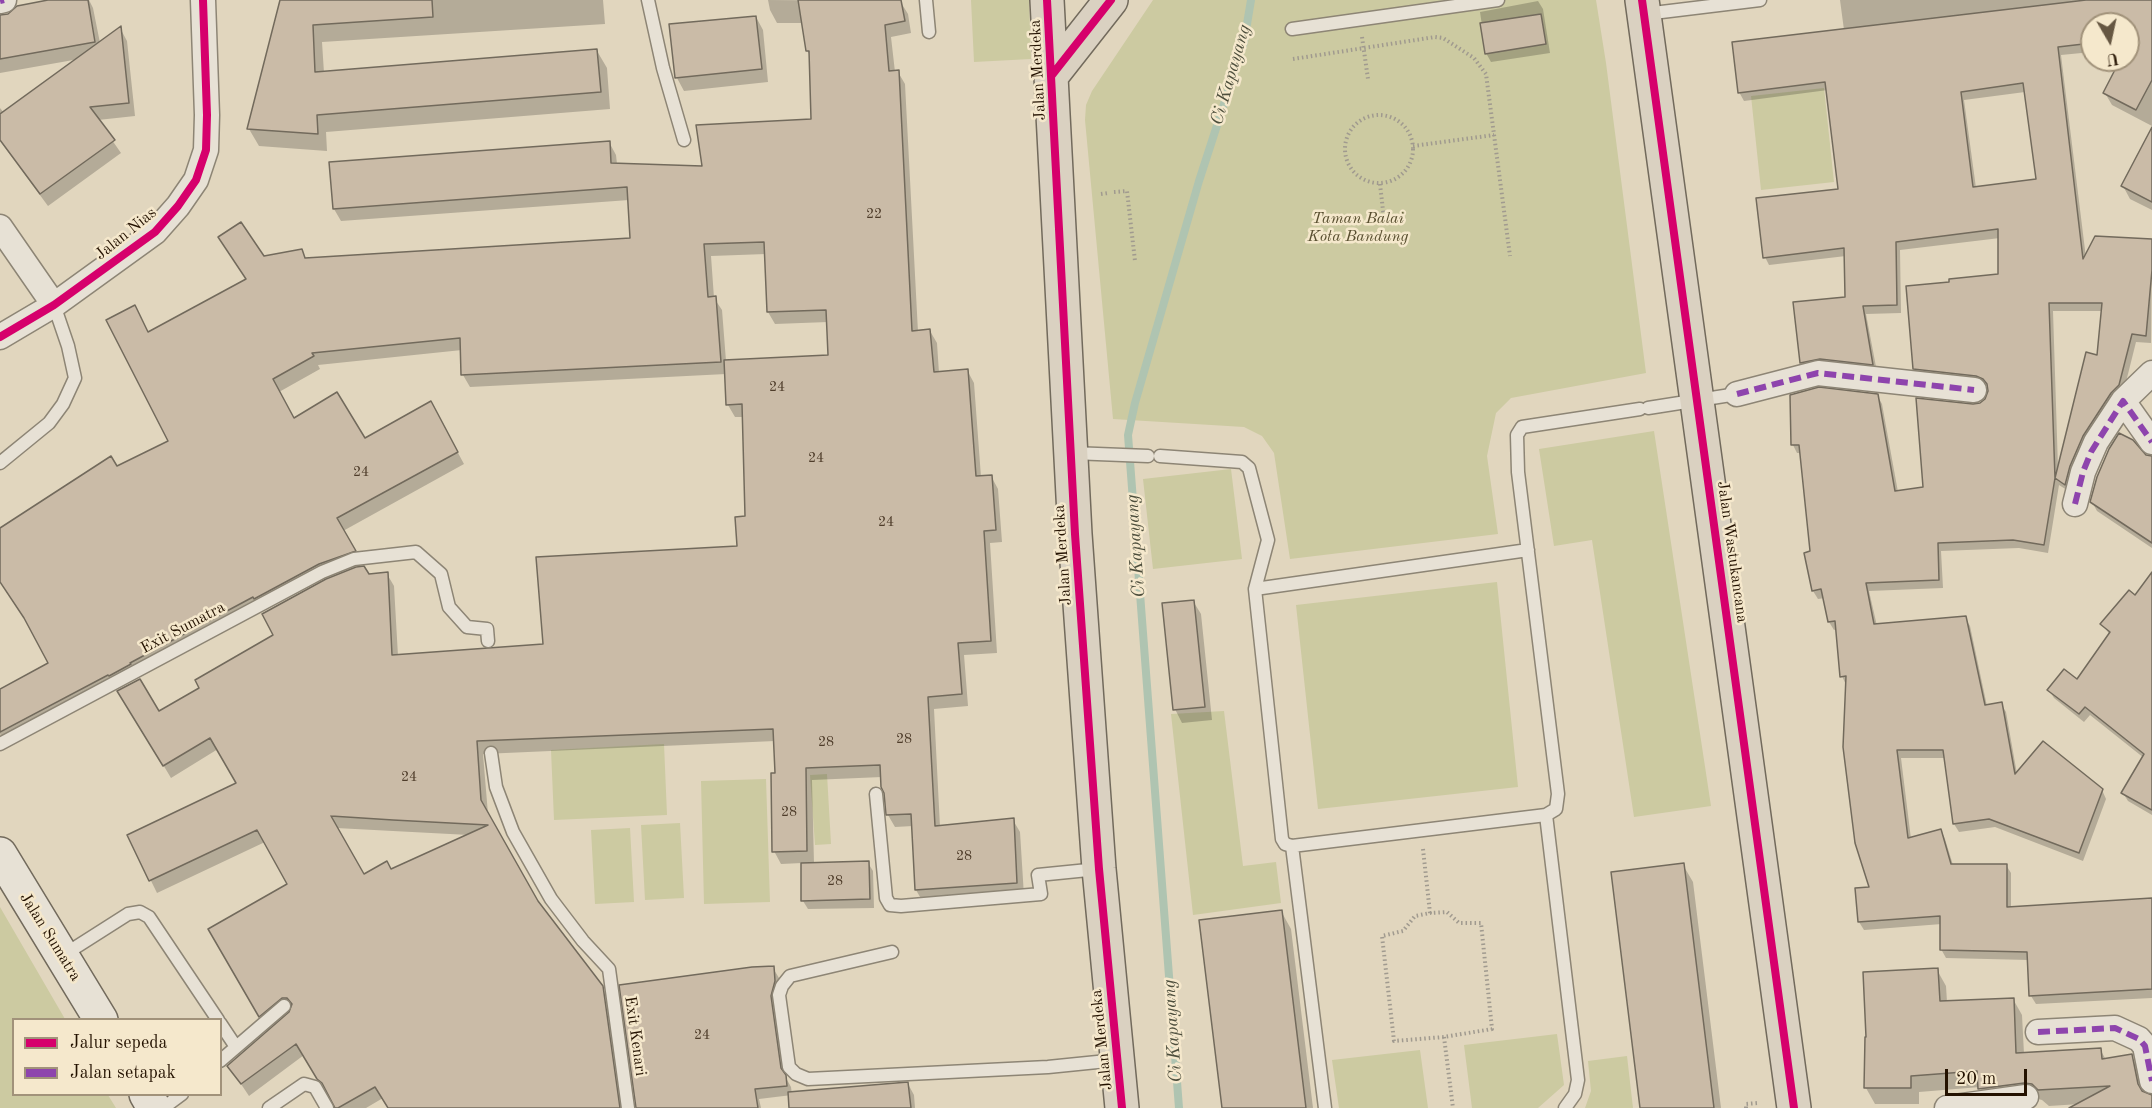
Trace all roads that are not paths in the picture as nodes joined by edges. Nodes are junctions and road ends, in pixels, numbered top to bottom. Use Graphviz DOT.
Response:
graph roads {
  1 [pos="202,0"];
  2 [pos="648,0"];
  3 [pos="926,0"];
  4 [pos="1047,0"];
  5 [pos="1111,0"];
  6 [pos="1498,0"];
  7 [pos="1760,0"];
  8 [pos="1643,7"];
  9 [pos="1292,29"];
  10 [pos="929,32"];
  11 [pos="1052,75"];
  12 [pos="684,140"];
  13 [pos="0,228"];
  14 [pos="54,305"];
  15 [pos="0,337"];
  16 [pos="2152,373"];
  17 [pos="1974,390"];
  18 [pos="1737,394"];
  19 [pos="1698,400"];
  20 [pos="2123,401"];
  21 [pos="2152,442"];
  22 [pos="1070,453"];
  23 [pos="0,462"];
  24 [pos="2075,504"];
  25 [pos="1528,550"];
  26 [pos="1255,589"];
  27 [pos="488,641"];
  28 [pos="0,744"];
  29 [pos="491,753"];
  30 [pos="876,794"];
  31 [pos="1546,815"];
  32 [pos="1292,846"];
  33 [pos="0,854"];
  34 [pos="1099,869"];
  35 [pos="892,952"];
  36 [pos="62,956"];
  37 [pos="284,1006"];
  38 [pos="99,1018"];
  39 [pos="217,1018"];
  40 [pos="222,1026"];
  41 [pos="2038,1032"];
  42 [pos="236,1047"];
  43 [pos="222,1059"];
  44 [pos="1118,1060"];
  45 [pos="2152,1081"];
  46 [pos="181,1096"];
  47 [pos="2025,1097"];
  48 [pos="163,1108"];
  49 [pos="269,1108"];
  50 [pos="327,1108"];
  51 [pos="628,1108"];
  52 [pos="1122,1108"];
  53 [pos="1325,1108"];
  54 [pos="1565,1108"];
  55 [pos="1794,1108"];
  56 [pos="1947,1108"];
  1 -- 14 [label="street, Jalan Nias"];
  2 -- 12 [label="lane"];
  3 -- 10 [label="lane"];
  4 -- 11 [label="main road, Jalan Merdeka"];
  5 -- 11 [label="main road"];
  6 -- 9 [label="lane"];
  7 -- 8 [label="lane"];
  8 -- 19 [label="main road, Jalan Wastukancana"];
  11 -- 22 [label="main road, Jalan Merdeka"];
  13 -- 14 [label="street"];
  14 -- 15 [label="street, Jalan Nias"];
  14 -- 23 [label="lane"];
  16 -- 20 [label="street"];
  17 -- 18 [label="street"];
  18 -- 19 [label="lane"];
  19 -- 25 [label="lane"];
  19 -- 55 [label="main road, Jalan Wastukancana"];
  20 -- 21 [label="street"];
  20 -- 24 [label="street"];
  22 -- 26 [label="lane"];
  22 -- 34 [label="main road, Jalan Merdeka"];
  25 -- 26 [label="lane"];
  25 -- 31 [label="lane"];
  26 -- 32 [label="lane"];
  27 -- 28 [label="lane, Exit Sumatra"];
  29 -- 51 [label="lane, Exit Kenari"];
  30 -- 34 [label="lane"];
  31 -- 32 [label="lane"];
  31 -- 54 [label="lane"];
  32 -- 53 [label="lane"];
  33 -- 36 [label="street, Jalan Sumatra"];
  34 -- 44 [label="main road, Jalan Merdeka"];
  35 -- 44 [label="lane"];
  36 -- 38 [label="street, Jalan Sumatra"];
  36 -- 39 [label="lane"];
  37 -- 42 [label="lane"];
  40 -- 42 [label="lane"];
  41 -- 45 [label="street"];
  42 -- 43 [label="lane"];
  44 -- 52 [label="main road, Jalan Merdeka"];
  46 -- 48 [label="lane"];
  47 -- 56 [label="street"];
  49 -- 50 [label="lane"];
}
